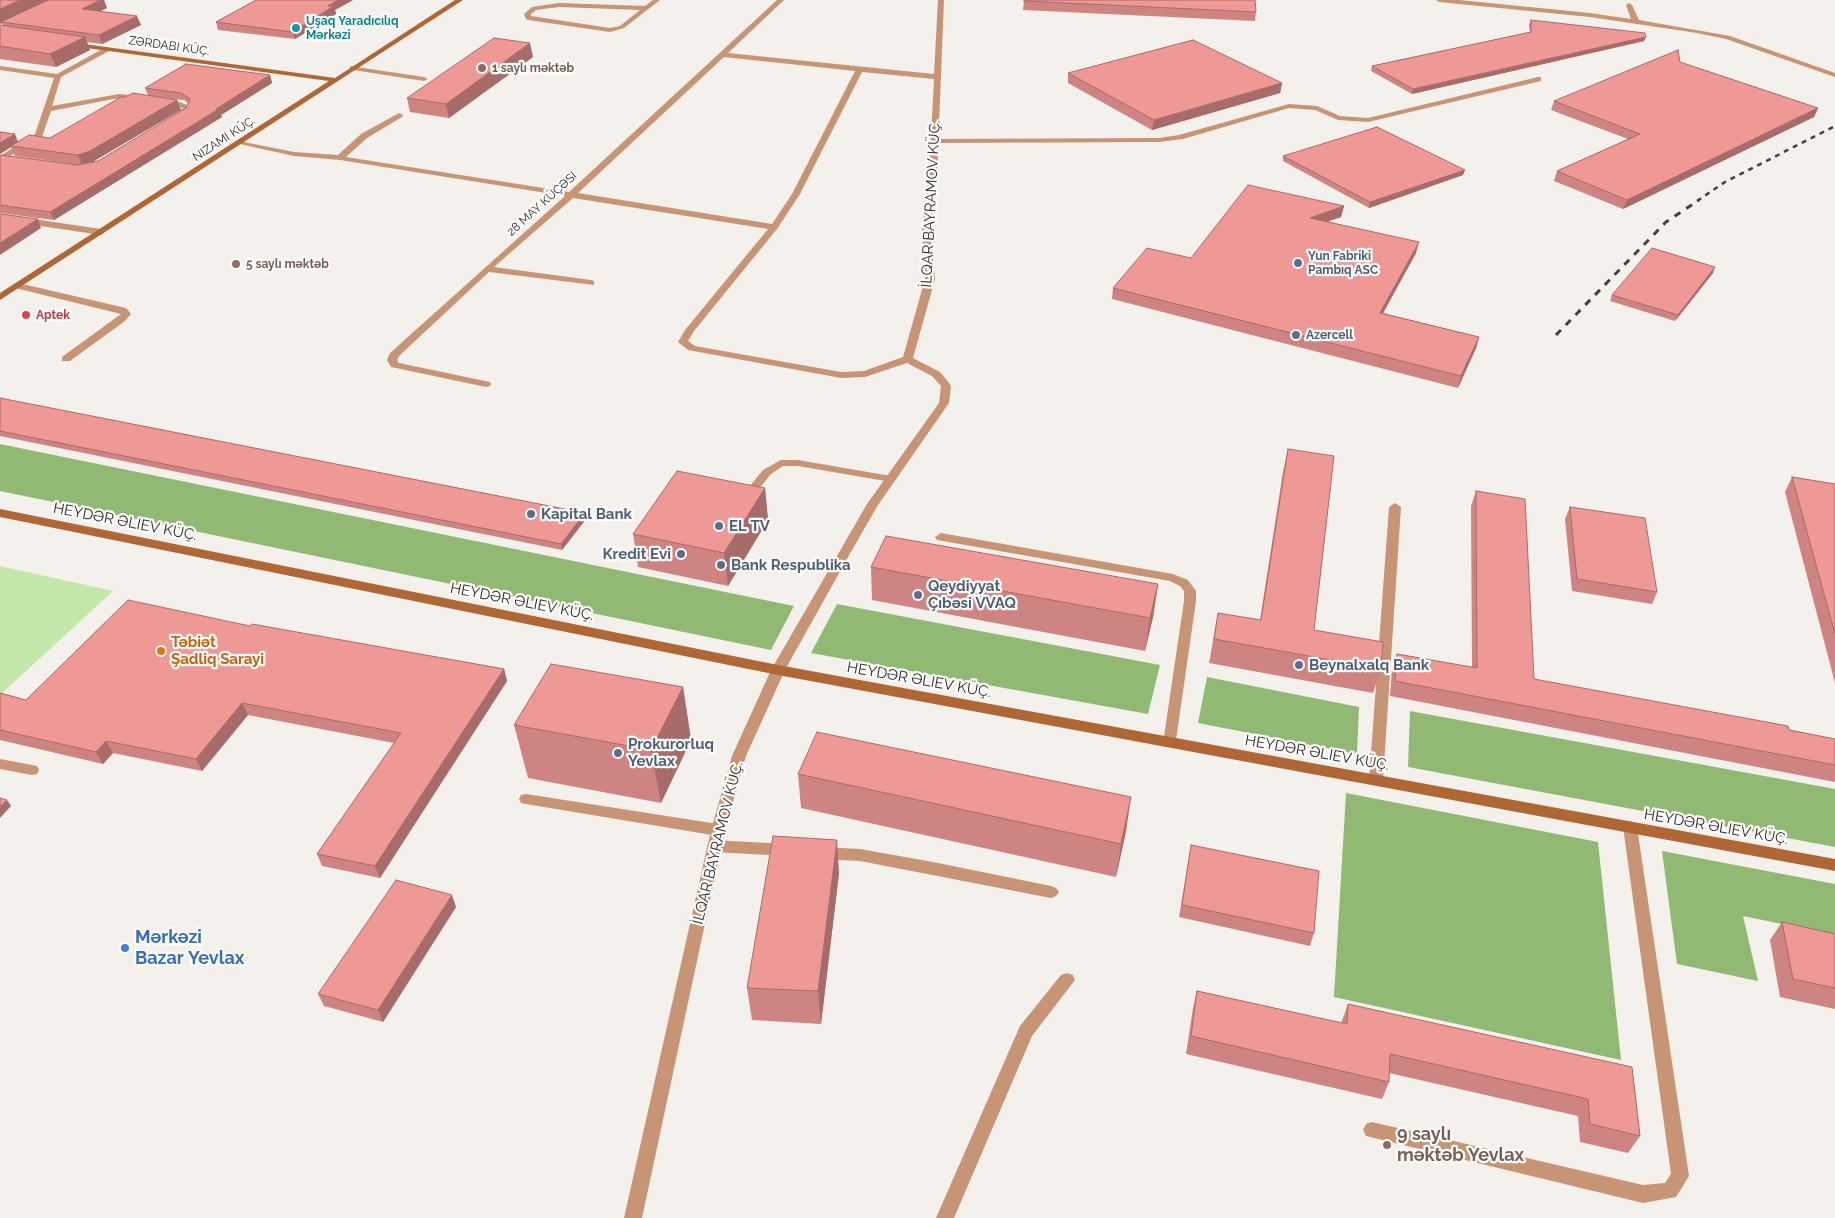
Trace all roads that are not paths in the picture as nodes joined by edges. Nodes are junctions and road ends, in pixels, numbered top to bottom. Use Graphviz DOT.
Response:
graph roads {
  1 [pos="460,0"];
  2 [pos="657,0"];
  3 [pos="781,0"];
  4 [pos="941,0"];
  5 [pos="1439,0"];
  6 [pos="1587,4"];
  7 [pos="1629,6"];
  8 [pos="646,8"];
  9 [pos="1590,15"];
  10 [pos="1636,22"];
  11 [pos="67,43"];
  12 [pos="106,49"];
  13 [pos="723,55"];
  14 [pos="0,68"];
  15 [pos="353,68"];
  16 [pos="860,69"];
  17 [pos="1835,75"];
  18 [pos="58,76"];
  19 [pos="938,77"];
  20 [pos="424,79"];
  21 [pos="1538,79"];
  22 [pos="335,80"];
  23 [pos="47,109"];
  24 [pos="399,115"];
  25 [pos="170,122"];
  26 [pos="934,142"];
  27 [pos="239,143"];
  28 [pos="340,158"];
  29 [pos="1,159"];
  30 [pos="20,160"];
  31 [pos="570,196"];
  32 [pos="0,217"];
  33 [pos="774,227"];
  34 [pos="101,232"];
  35 [pos="487,269"];
  36 [pos="591,283"];
  37 [pos="18,286"];
  38 [pos="0,297"];
  39 [pos="66,359"];
  40 [pos="908,359"];
  41 [pos="486,384"];
  42 [pos="891,479"];
  43 [pos="742,503"];
  44 [pos="1395,507"];
  45 [pos="0,513"];
  46 [pos="942,537"];
  47 [pos="778,670"];
  48 [pos="1170,743"];
  49 [pos="0,764"];
  50 [pos="32,770"];
  51 [pos="1376,780"];
  52 [pos="526,799"];
  53 [pos="1630,828"];
  54 [pos="718,830"];
  55 [pos="714,846"];
  56 [pos="1835,865"];
  57 [pos="1051,892"];
  58 [pos="1066,980"];
  59 [pos="1372,1130"];
  60 [pos="633,1218"];
  61 [pos="945,1218"];
  1 -- 15 [label="street, NIZAMI KÜÇ."];
  2 -- 8 [label="street"];
  3 -- 13 [label="street, 28 MAY KÜÇƏSI"];
  4 -- 19 [label="street, İLQAR BAYRAMOV KÜÇ."];
  5 -- 9 [label="street"];
  6 -- 9 [label="street"];
  7 -- 10 [label="street"];
  8 -- 8 [label="street"];
  9 -- 10 [label="street"];
  10 -- 17 [label="street"];
  11 -- 12 [label="street, ZƏRDABI KÜÇ."];
  12 -- 18 [label="street"];
  12 -- 22 [label="street, ZƏRDABI KÜÇ."];
  13 -- 16 [label="street"];
  13 -- 31 [label="street, 28 MAY KÜÇƏSI"];
  14 -- 18 [label="street"];
  15 -- 20 [label="street"];
  15 -- 22 [label="street, NIZAMI KÜÇ."];
  16 -- 19 [label="street"];
  16 -- 33 [label="street"];
  18 -- 23 [label="street"];
  19 -- 26 [label="street, İLQAR BAYRAMOV KÜÇ."];
  21 -- 26 [label="street"];
  22 -- 27 [label="street, NIZAMI KÜÇ."];
  23 -- 25 [label="street"];
  23 -- 29 [label="street"];
  24 -- 28 [label="street"];
  26 -- 40 [label="street, İLQAR BAYRAMOV KÜÇ."];
  27 -- 28 [label="street"];
  27 -- 34 [label="street, NIZAMI KÜÇ."];
  28 -- 31 [label="street"];
  29 -- 30 [label="street"];
  31 -- 33 [label="street"];
  31 -- 35 [label="street, 28 MAY KÜÇƏSI"];
  32 -- 34 [label="street"];
  33 -- 40 [label="street"];
  34 -- 37 [label="street, NIZAMI KÜÇ."];
  35 -- 36 [label="street"];
  35 -- 41 [label="street, 28 MAY KÜÇƏSI"];
  37 -- 38 [label="street, NIZAMI KÜÇ."];
  37 -- 39 [label="street"];
  40 -- 42 [label="street, İLQAR BAYRAMOV KÜÇ."];
  42 -- 43 [label="street"];
  42 -- 47 [label="street, İLQAR BAYRAMOV KÜÇ."];
  44 -- 51 [label="street"];
  45 -- 47 [label="street, HEYDƏR ƏLIEV KÜÇ."];
  46 -- 48 [label="street"];
  47 -- 48 [label="street, HEYDƏR ƏLIEV KÜÇ."];
  47 -- 54 [label="street, İLQAR BAYRAMOV KÜÇ."];
  48 -- 51 [label="street, HEYDƏR ƏLIEV KÜÇ."];
  49 -- 50 [label="street"];
  51 -- 53 [label="street, HEYDƏR ƏLIEV KÜÇ."];
  52 -- 54 [label="street"];
  53 -- 56 [label="street, HEYDƏR ƏLIEV KÜÇ."];
  53 -- 59 [label="street"];
  54 -- 55 [label="street, İLQAR BAYRAMOV KÜÇ."];
  55 -- 57 [label="street"];
  55 -- 60 [label="street, İLQAR BAYRAMOV KÜÇ."];
  58 -- 61 [label="street"];
}
